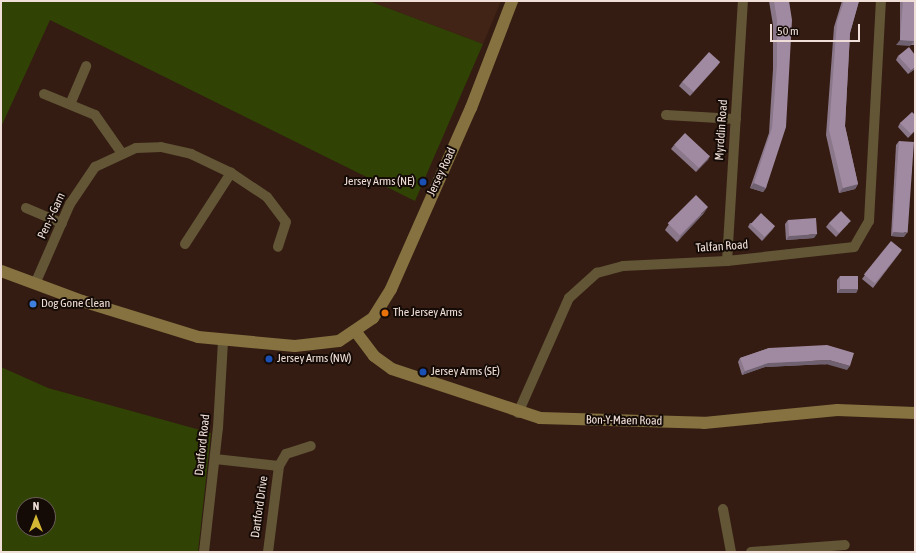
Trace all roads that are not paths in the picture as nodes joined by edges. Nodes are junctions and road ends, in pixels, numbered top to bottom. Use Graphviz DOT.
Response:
graph roads {
  1 [pos="512,1"];
  2 [pos="743,1"];
  3 [pos="881,1"];
  4 [pos="86,66"];
  5 [pos="44,94"];
  6 [pos="71,102"];
  7 [pos="666,114"];
  8 [pos="736,118"];
  9 [pos="121,152"];
  10 [pos="231,173"];
  11 [pos="26,208"];
  12 [pos="62,223"];
  13 [pos="185,244"];
  14 [pos="278,247"];
  15 [pos="727,261"];
  16 [pos="1,271"];
  17 [pos="35,284"];
  18 [pos="356,332"];
  19 [pos="223,341"];
  20 [pos="518,413"];
  21 [pos="915,413"];
  22 [pos="311,446"];
  23 [pos="215,459"];
  24 [pos="279,466"];
  25 [pos="723,509"];
  26 [pos="845,545"];
  27 [pos="791,551"];
  28 [pos="204,552"];
  29 [pos="268,552"];
  30 [pos="731,552"];
  31 [pos="751,552"];
  1 -- 18 [label="main road, Jersey Road"];
  2 -- 8 [label="street, Myrddin Road"];
  3 -- 15 [label="street, Talfan Road"];
  4 -- 6 [label="street"];
  5 -- 6 [label="street"];
  6 -- 9 [label="street"];
  7 -- 8 [label="street"];
  8 -- 15 [label="street, Myrddin Road"];
  9 -- 10 [label="street, Pen-y-Garn"];
  9 -- 12 [label="street, Pen-y-Garn"];
  10 -- 13 [label="street"];
  10 -- 14 [label="street, Pen-y-Garn"];
  11 -- 12 [label="street"];
  12 -- 17 [label="street, Pen-y-Garn"];
  15 -- 20 [label="street, Talfan Road"];
  16 -- 17 [label="main road, Jersey Road"];
  17 -- 19 [label="main road, Jersey Road"];
  18 -- 19 [label="main road, Jersey Road"];
  18 -- 20 [label="main road, Bon-Y-Maen Road"];
  19 -- 23 [label="street, Dartford Road"];
  20 -- 21 [label="main road, Bon-Y-Maen Road"];
  22 -- 24 [label="street, Dartford Drive"];
  23 -- 24 [label="street, Dartford Drive"];
  23 -- 28 [label="street, Dartford Road"];
  24 -- 29 [label="street, Dartford Drive"];
  25 -- 30 [label="street"];
  26 -- 27 [label="street"];
  27 -- 31 [label="street"];
}
